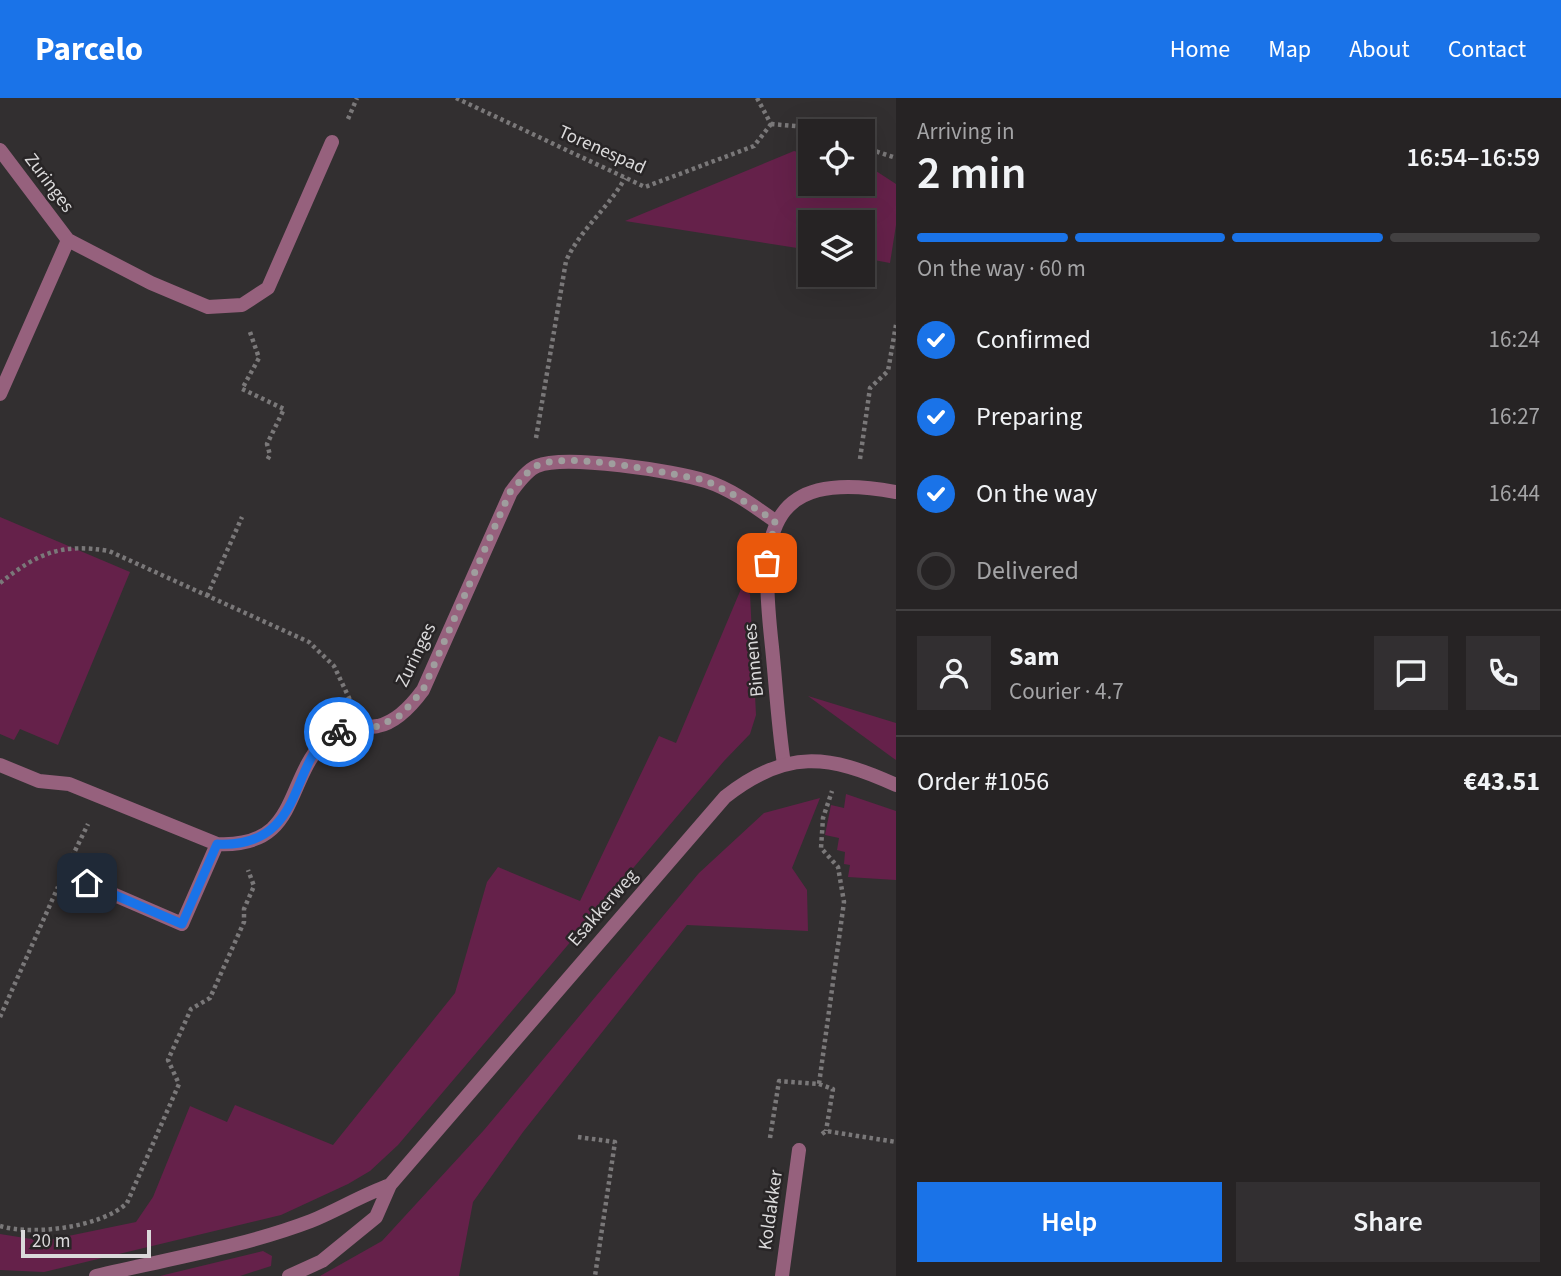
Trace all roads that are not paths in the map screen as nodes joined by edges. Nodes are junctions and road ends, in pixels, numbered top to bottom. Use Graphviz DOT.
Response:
graph roads {
  1 [pos="332,142"];
  2 [pos="0,150"];
  3 [pos="68,240"];
  4 [pos="0,394"];
  5 [pos="896,492"];
  6 [pos="775,521"];
  7 [pos="784,764"];
  8 [pos="0,765"];
  9 [pos="896,785"];
  10 [pos="217,844"];
  11 [pos="87,883"];
  12 [pos="799,1150"];
  13 [pos="390,1185"];
  14 [pos="96,1276"];
  15 [pos="289,1276"];
  16 [pos="782,1276"];
  1 -- 3 [label="street, Zuringes"];
  2 -- 3 [label="street, Zuringes"];
  3 -- 4 [label="street, Zuringes"];
  5 -- 6 [label="street"];
  6 -- 7 [label="street, Binnenes"];
  6 -- 10 [label="street, Zuringes"];
  7 -- 9 [label="street, Esakkerweg"];
  7 -- 13 [label="street, Esakkerweg"];
  8 -- 10 [label="street, Zuringes"];
  10 -- 11 [label="street"];
  12 -- 16 [label="street, Koldakker"];
  13 -- 14 [label="street"];
  13 -- 15 [label="street, Esakkerweg"];
}
